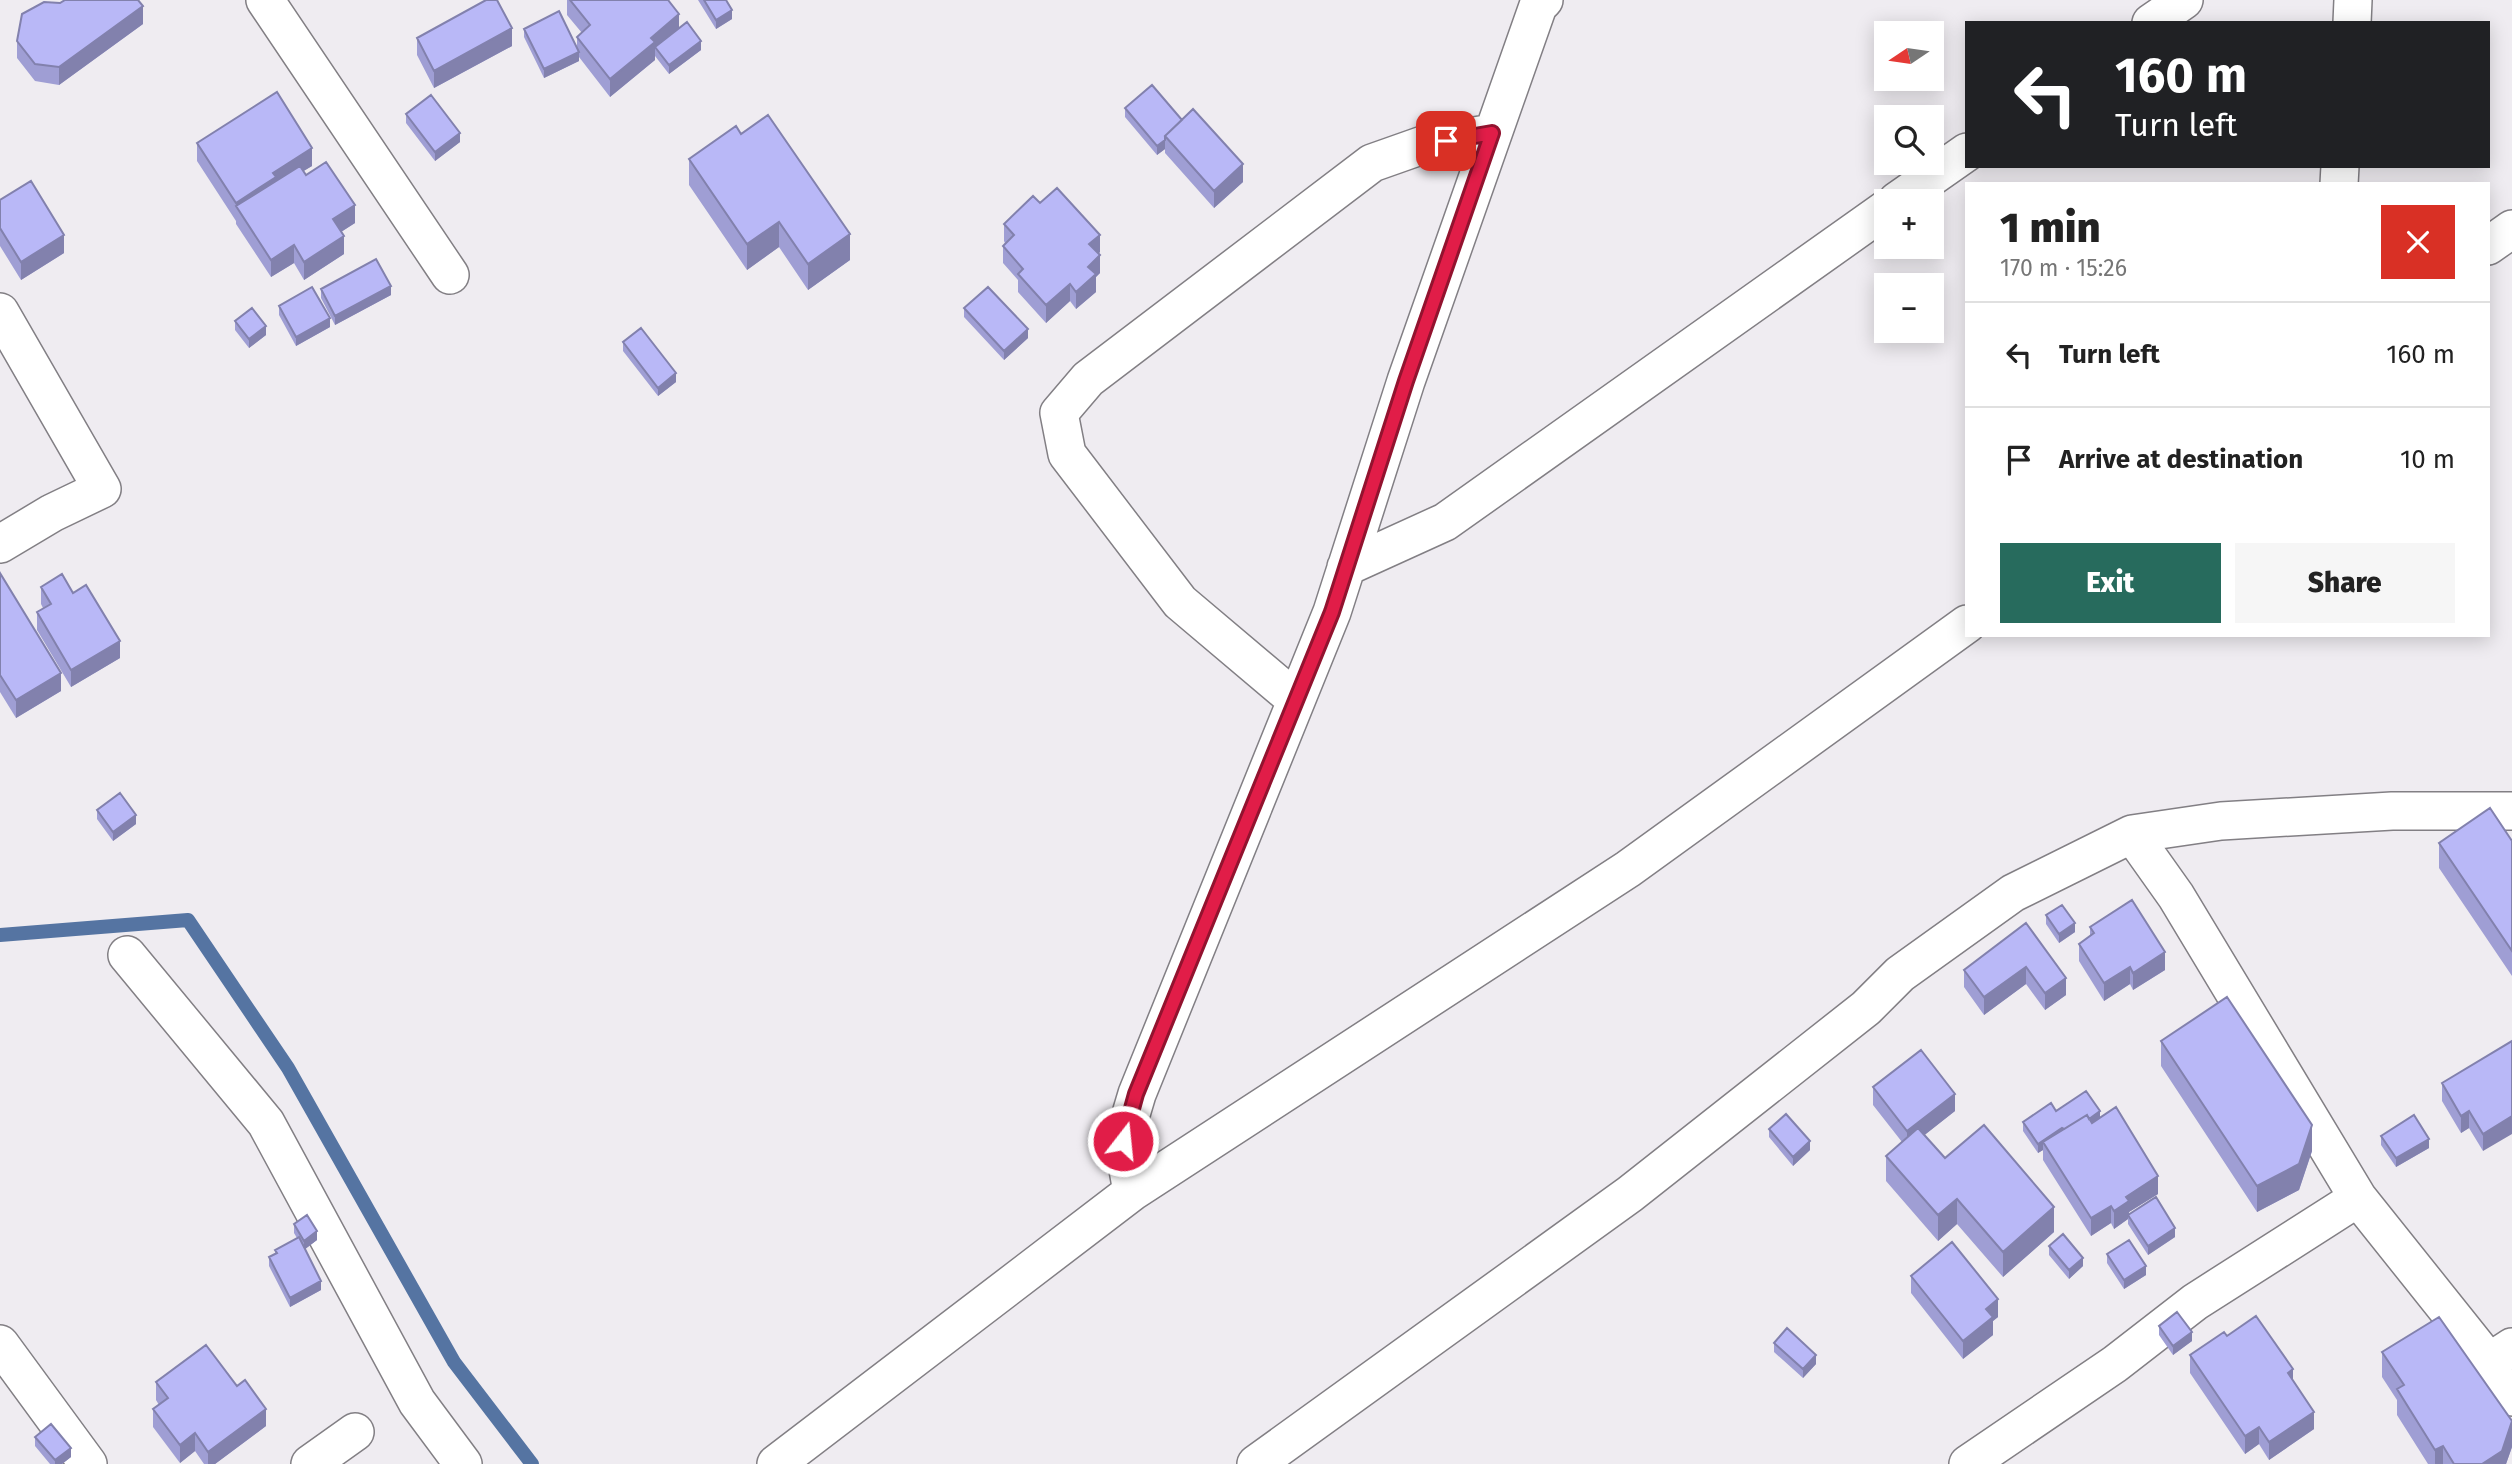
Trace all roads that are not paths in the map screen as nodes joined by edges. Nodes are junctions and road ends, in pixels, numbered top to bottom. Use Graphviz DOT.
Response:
graph roads {
  1 [pos="265,0"];
  2 [pos="1544,0"];
  3 [pos="2184,0"];
  4 [pos="2353,0"];
  5 [pos="2154,21"];
  6 [pos="2352,21"];
  7 [pos="1492,133"];
  8 [pos="1965,153"];
  9 [pos="1914,189"];
  10 [pos="1874,218"];
  11 [pos="2512,229"];
  12 [pos="2490,245"];
  13 [pos="450,275"];
  14 [pos="0,312"];
  15 [pos="0,544"];
  16 [pos="1346,567"];
  17 [pos="1965,625"];
  18 [pos="1296,700"];
  19 [pos="2512,811"];
  20 [pos="2132,834"];
  21 [pos="127,955"];
  22 [pos="1132,1192"];
  23 [pos="2358,1198"];
  24 [pos="0,1344"];
  25 [pos="2500,1355"];
  26 [pos="2512,1397"];
  27 [pos="355,1432"];
  28 [pos="88,1464"];
  29 [pos="310,1464"];
  30 [pos="463,1464"];
  31 [pos="776,1464"];
  32 [pos="1256,1464"];
  33 [pos="1968,1464"];
  1 -- 13 [label="street"];
  2 -- 7 [label="street"];
  3 -- 5 [label="street"];
  4 -- 6 [label="street"];
  7 -- 16 [label="street"];
  7 -- 18 [label="street"];
  8 -- 9 [label="street"];
  10 -- 16 [label="street"];
  11 -- 12 [label="street"];
  14 -- 15 [label="street"];
  16 -- 18 [label="street"];
  17 -- 22 [label="street"];
  18 -- 22 [label="street"];
  19 -- 20 [label="street"];
  20 -- 23 [label="street"];
  20 -- 32 [label="street"];
  21 -- 30 [label="street"];
  22 -- 31 [label="street"];
  23 -- 25 [label="street"];
  23 -- 33 [label="street"];
  24 -- 28 [label="street"];
  25 -- 26 [label="street"];
  27 -- 29 [label="street"];
}
